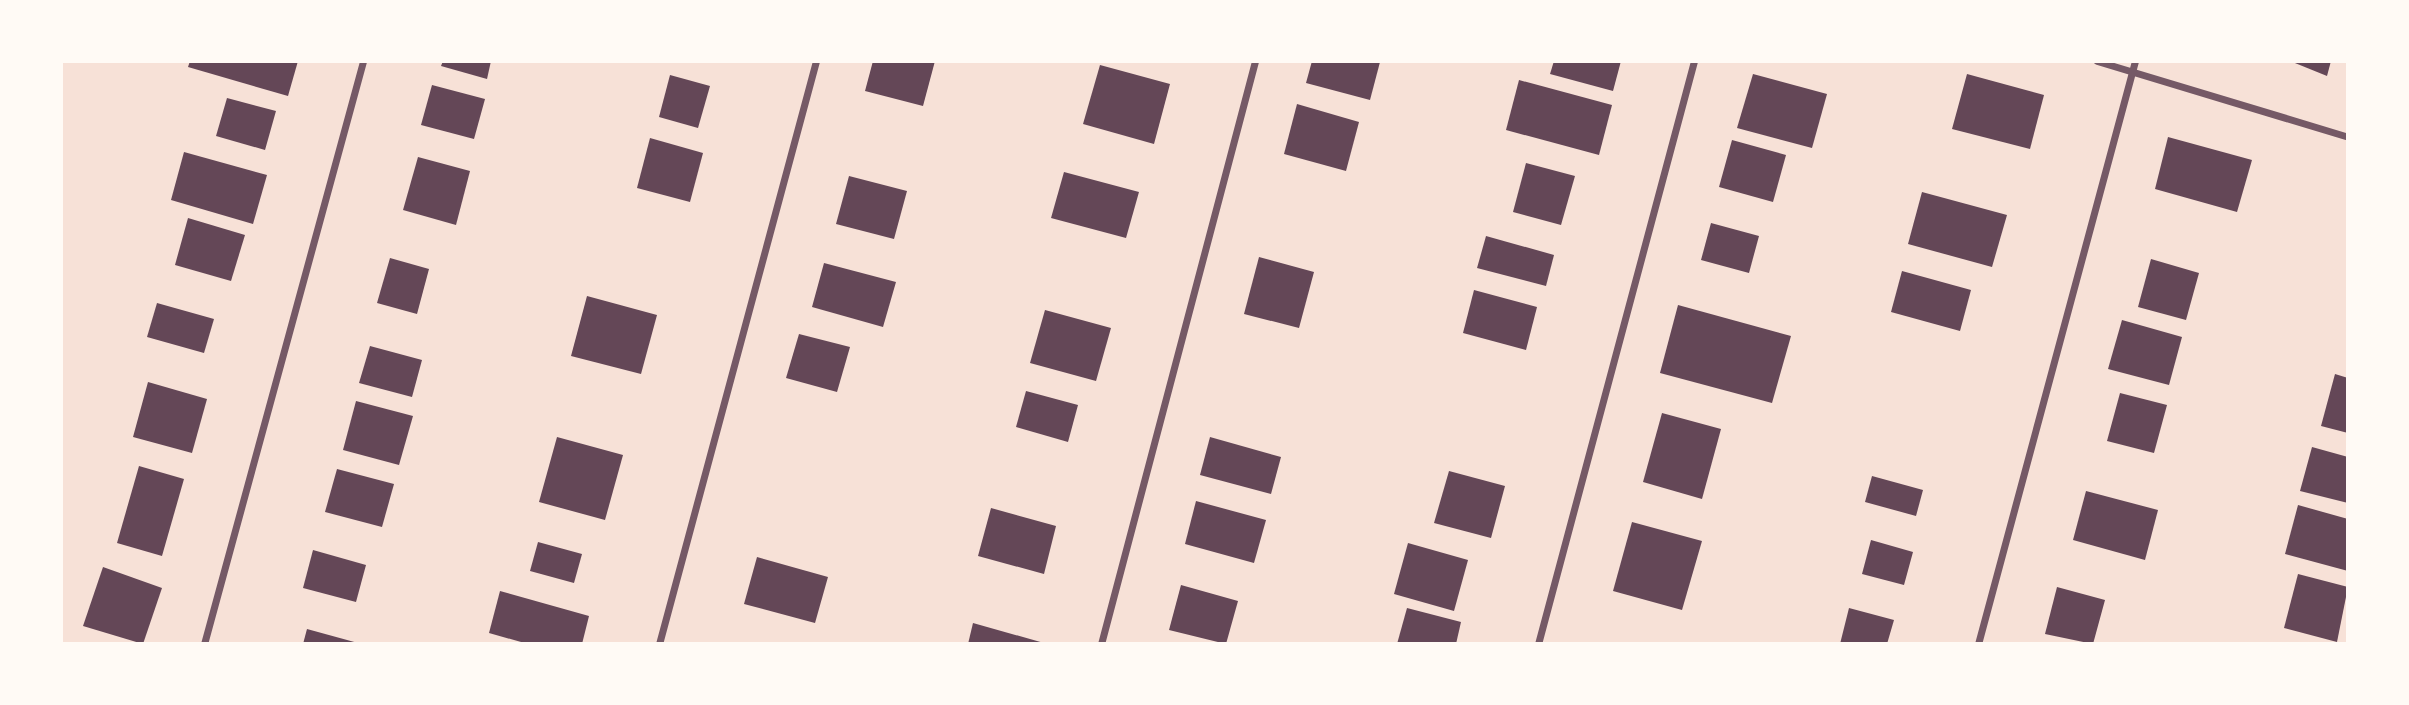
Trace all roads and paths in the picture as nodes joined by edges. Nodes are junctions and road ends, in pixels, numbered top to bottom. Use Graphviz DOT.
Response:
graph roads {
  1 [pos="363,61"];
  2 [pos="816,61"];
  3 [pos="1255,61"];
  4 [pos="1694,61"];
  5 [pos="2097,61"];
  6 [pos="2135,61"];
  7 [pos="2132,71"];
  8 [pos="2348,137"];
  9 [pos="204,644"];
  10 [pos="659,644"];
  11 [pos="1101,644"];
  12 [pos="1538,644"];
  13 [pos="1978,644"];
  1 -- 9 [label="street"];
  2 -- 10 [label="street"];
  3 -- 11 [label="street"];
  4 -- 12 [label="street"];
  5 -- 7 [label="street"];
  6 -- 7 [label="street"];
  7 -- 8 [label="street"];
  7 -- 13 [label="street"];
}
